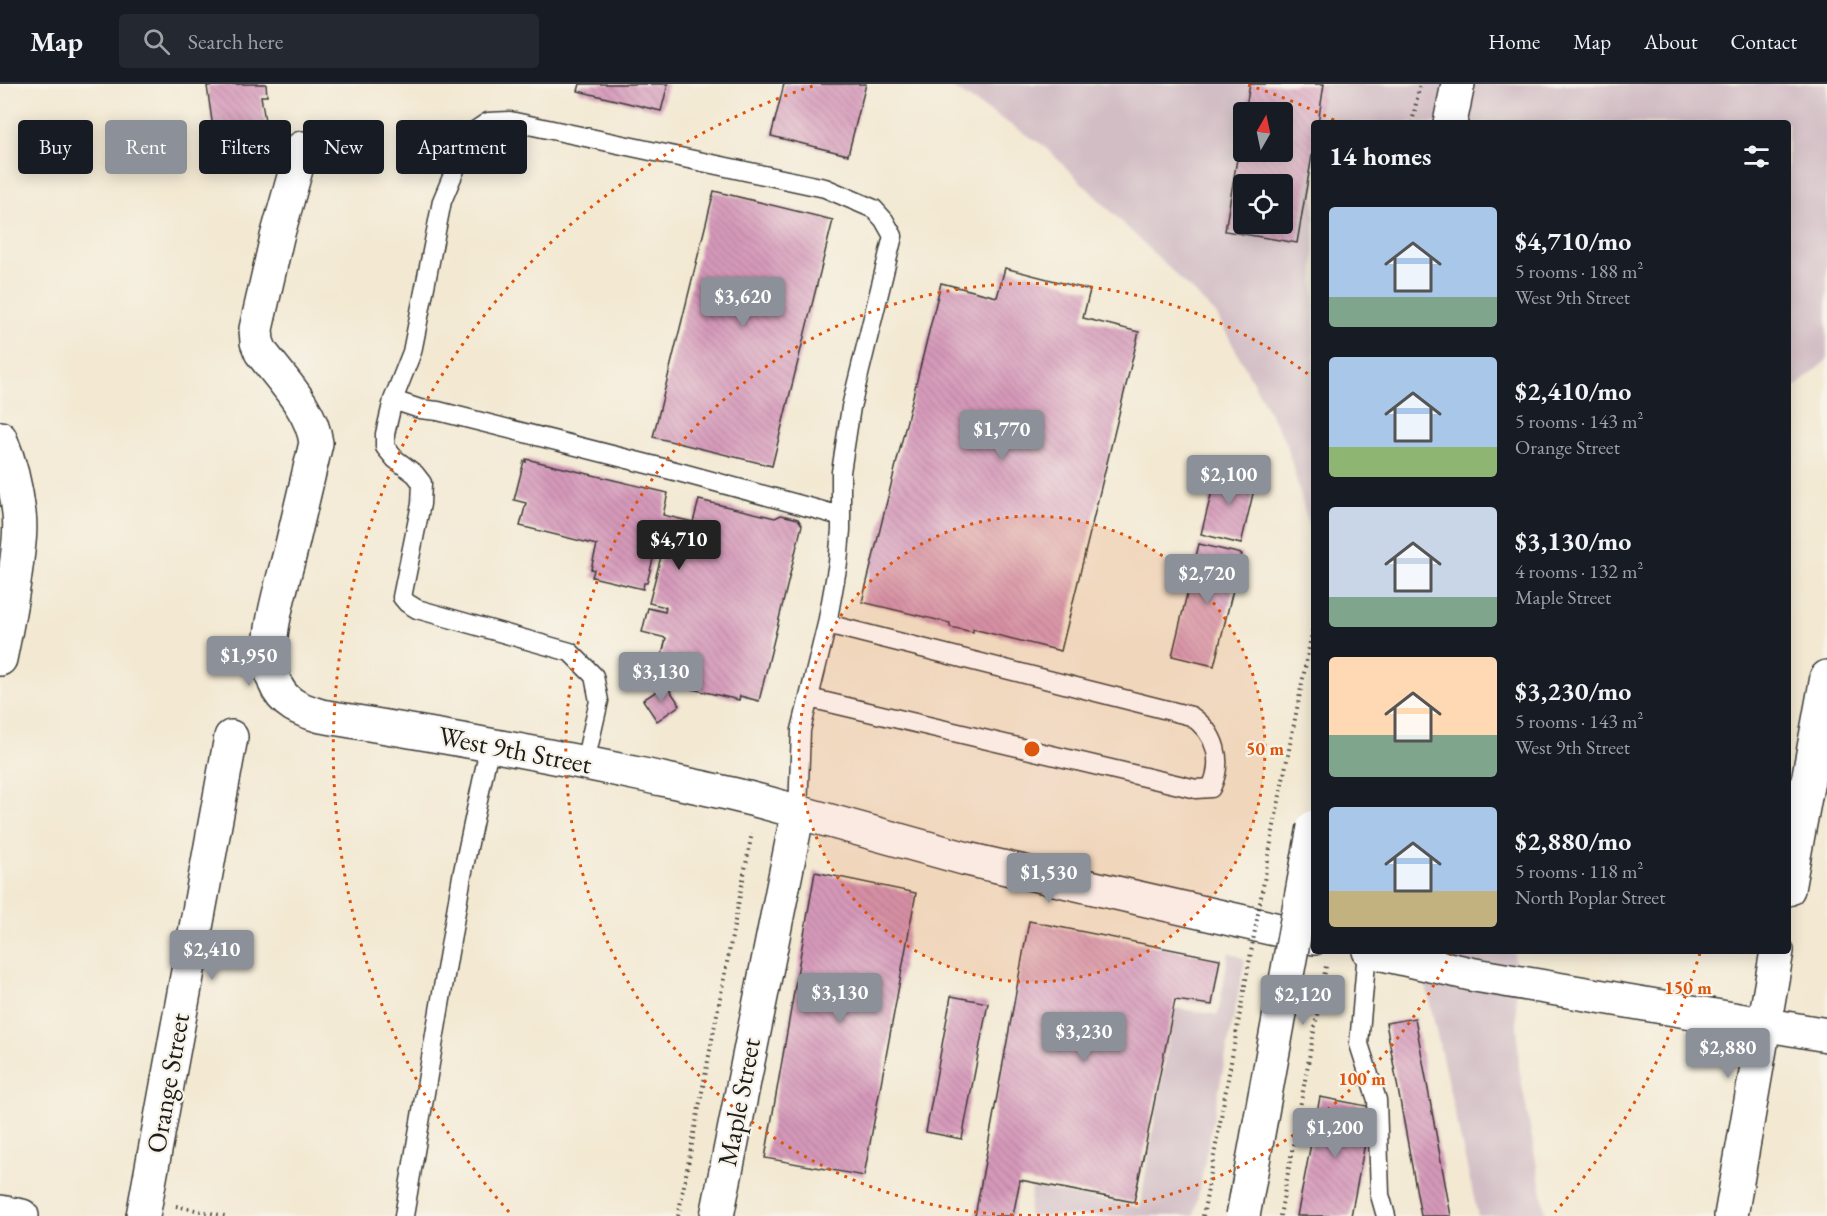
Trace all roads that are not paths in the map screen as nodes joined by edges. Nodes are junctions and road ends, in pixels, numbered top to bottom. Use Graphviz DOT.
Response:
graph roads {
  1 [pos="1458,84"];
  2 [pos="1451,120"];
  3 [pos="302,148"];
  4 [pos="393,400"];
  5 [pos="0,438"];
  6 [pos="841,516"];
  7 [pos="827,624"];
  8 [pos="0,659"];
  9 [pos="1827,677"];
  10 [pos="809,698"];
  11 [pos="231,737"];
  12 [pos="490,744"];
  13 [pos="585,762"];
  14 [pos="798,812"];
  15 [pos="1311,843"];
  16 [pos="1791,873"];
  17 [pos="1311,949"];
  18 [pos="1368,954"];
  19 [pos="1381,954"];
  20 [pos="1776,954"];
  21 [pos="1763,1023"];
  22 [pos="1827,1035"];
  23 [pos="145,1208"];
  24 [pos="0,1212"];
  25 [pos="22,1216"];
  26 [pos="404,1216"];
  27 [pos="717,1216"];
  28 [pos="1243,1216"];
  29 [pos="1386,1216"];
  30 [pos="1731,1216"];
  1 -- 2 [label="street"];
  3 -- 12 [label="street, West 9th Street"];
  4 -- 6 [label="lane"];
  4 -- 6 [label="lane"];
  4 -- 13 [label="lane"];
  5 -- 8 [label="street"];
  6 -- 7 [label="lane"];
  7 -- 10 [label="lane"];
  7 -- 10 [label="lane"];
  9 -- 16 [label="street"];
  10 -- 14 [label="lane"];
  11 -- 23 [label="street, Orange Street"];
  12 -- 13 [label="street, West 9th Street"];
  12 -- 26 [label="lane"];
  13 -- 14 [label="street, West 9th Street"];
  14 -- 17 [label="street, West 9th Street"];
  14 -- 27 [label="street, Maple Street"];
  15 -- 28 [label="street, bridge"];
  18 -- 29 [label="lane"];
  19 -- 21 [label="street"];
  20 -- 21 [label="street"];
  21 -- 22 [label="street"];
  21 -- 30 [label="street"];
  24 -- 25 [label="street"];
}
